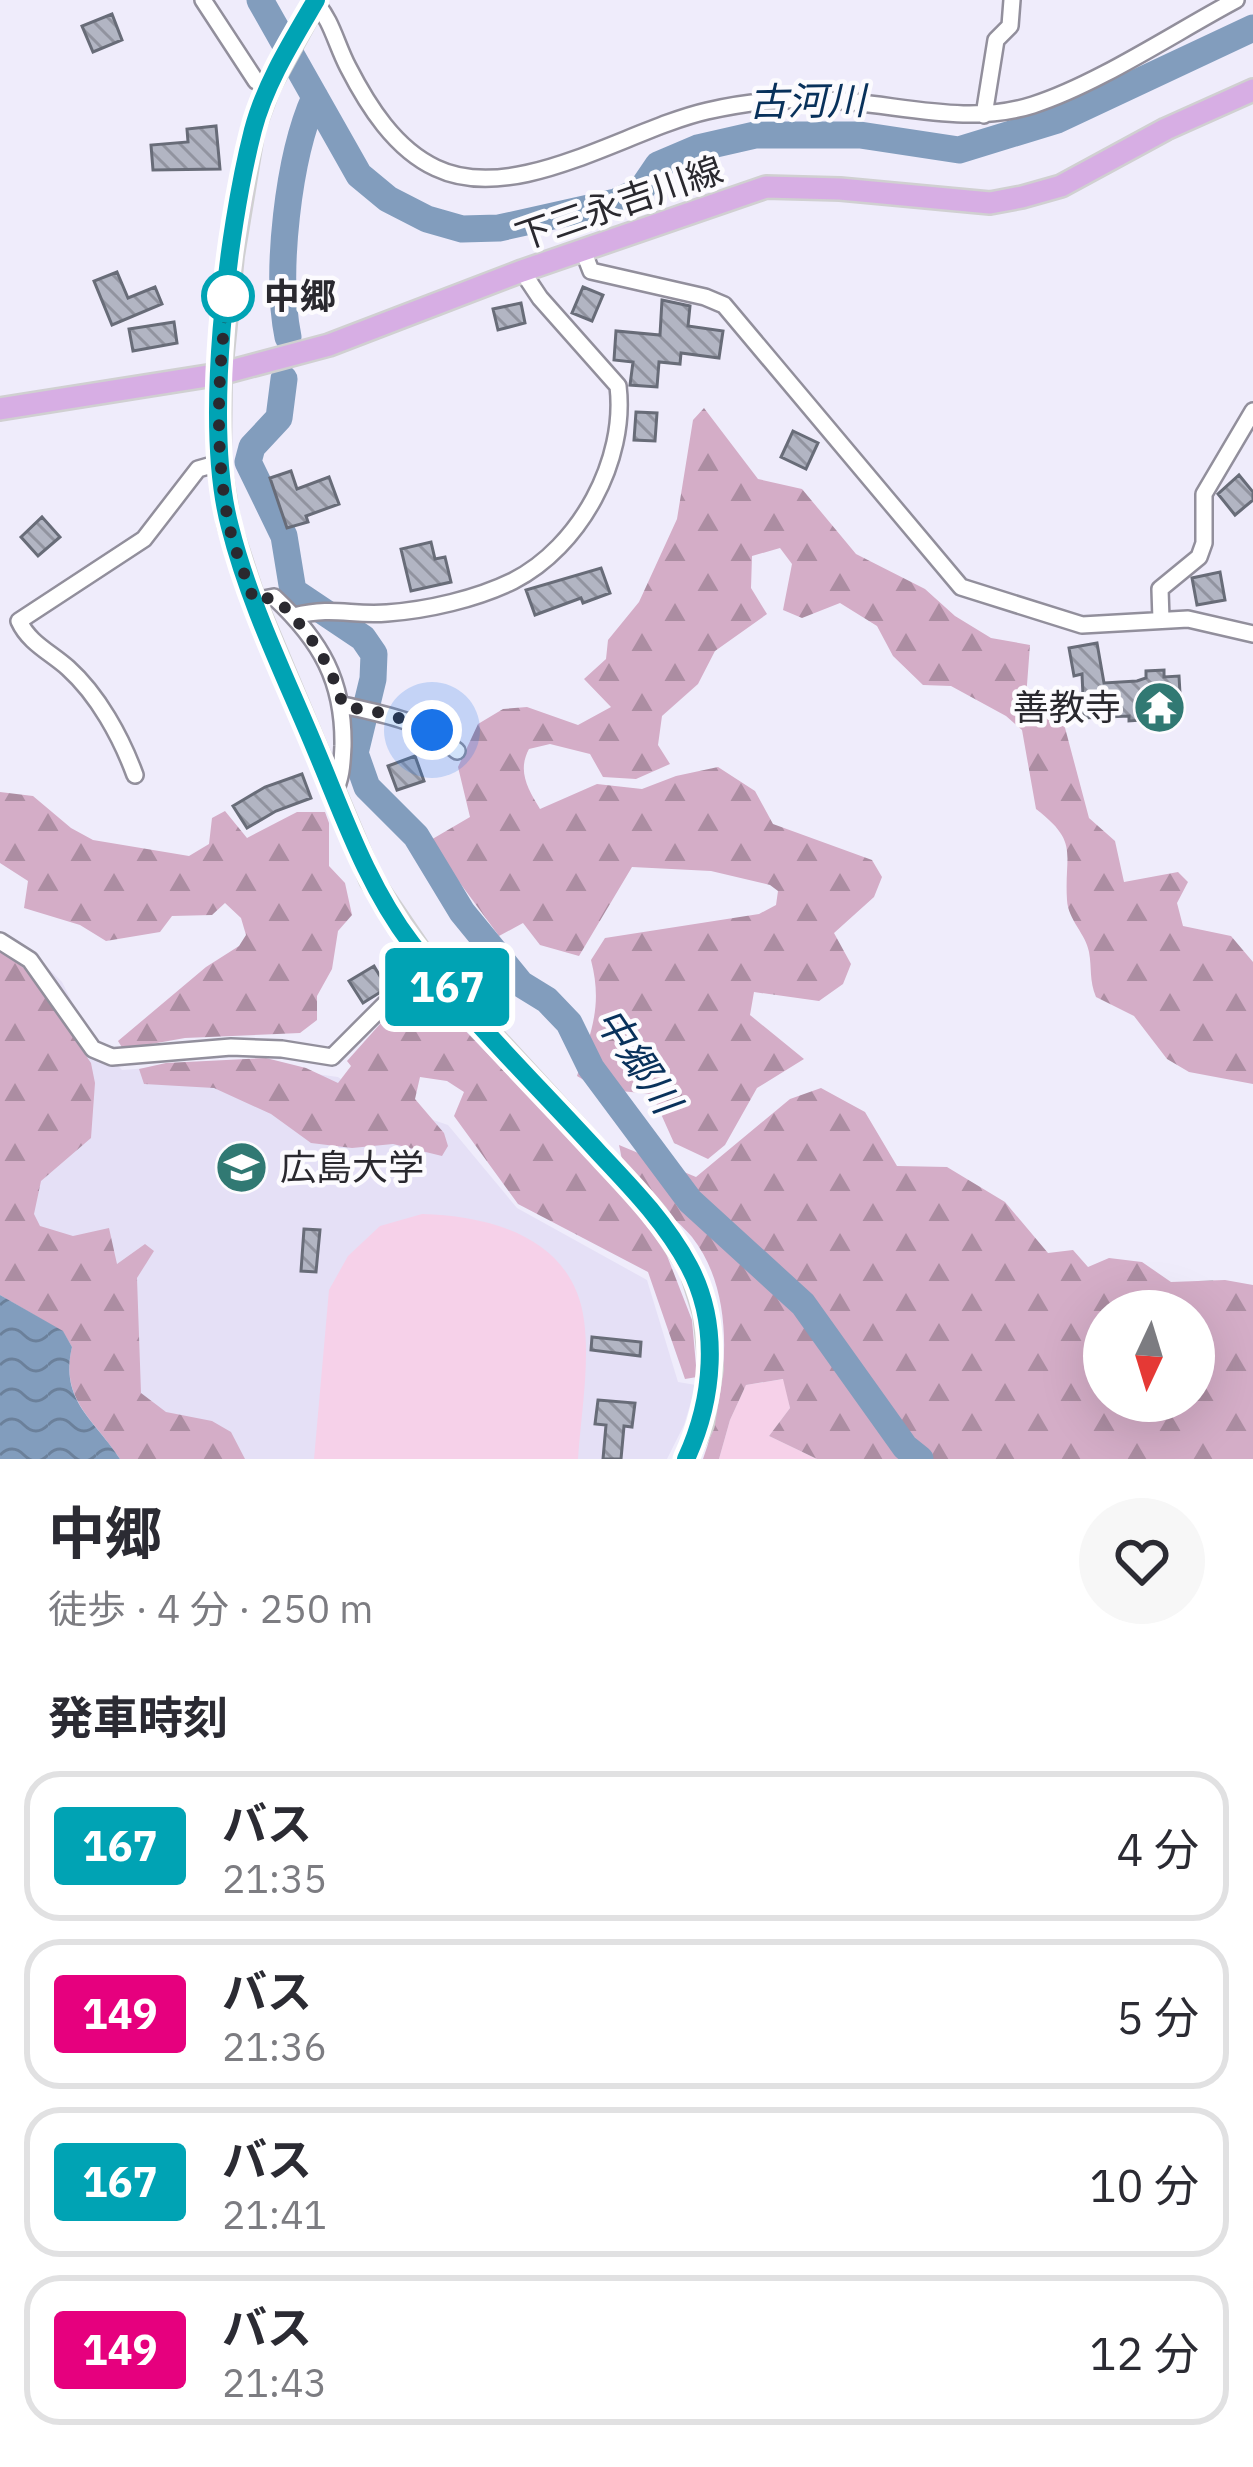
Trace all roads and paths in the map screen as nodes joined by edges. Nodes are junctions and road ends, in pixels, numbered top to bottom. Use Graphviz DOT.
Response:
graph roads {
  1 [pos="203,0"];
  2 [pos="1012,0"];
  3 [pos="1236,0"];
  4 [pos="314,4"];
  5 [pos="269,86"];
  6 [pos="1253,89"];
  7 [pos="984,115"];
  8 [pos="584,253"];
  9 [pos="522,271"];
  10 [pos="220,374"];
  11 [pos="0,409"];
  12 [pos="1253,412"];
  13 [pos="219,463"];
  14 [pos="254,601"];
  15 [pos="301,614"];
  16 [pos="1161,620"];
  17 [pos="1253,634"];
  18 [pos="357,709"];
  19 [pos="457,751"];
  20 [pos="135,775"];
  21 [pos="334,793"];
  22 [pos="0,941"];
  23 [pos="435,974"];
  24 [pos="686,1459"];
  1 -- 5 [label="street"];
  2 -- 7 [label="street"];
  3 -- 7 [label="street"];
  4 -- 5 [label="main road"];
  4 -- 7 [label="street"];
  5 -- 10 [label="main road"];
  6 -- 8 [label="main road, 下三永吉川線"];
  8 -- 9 [label="main road, 下三永吉川線"];
  8 -- 16 [label="street"];
  9 -- 10 [label="main road, 下三永吉川線"];
  9 -- 15 [label="street"];
  10 -- 11 [label="main road, 下三永吉川線"];
  10 -- 13 [label="main road"];
  12 -- 16 [label="street"];
  13 -- 14 [label="main road"];
  13 -- 20 [label="street"];
  14 -- 15 [label="street"];
  14 -- 21 [label="main road"];
  15 -- 18 [label="street"];
  16 -- 17 [label="street"];
  18 -- 19 [label="street"];
  18 -- 21 [label="street"];
  21 -- 23 [label="main road"];
  22 -- 23 [label="street"];
  23 -- 24 [label="main road"];
}
